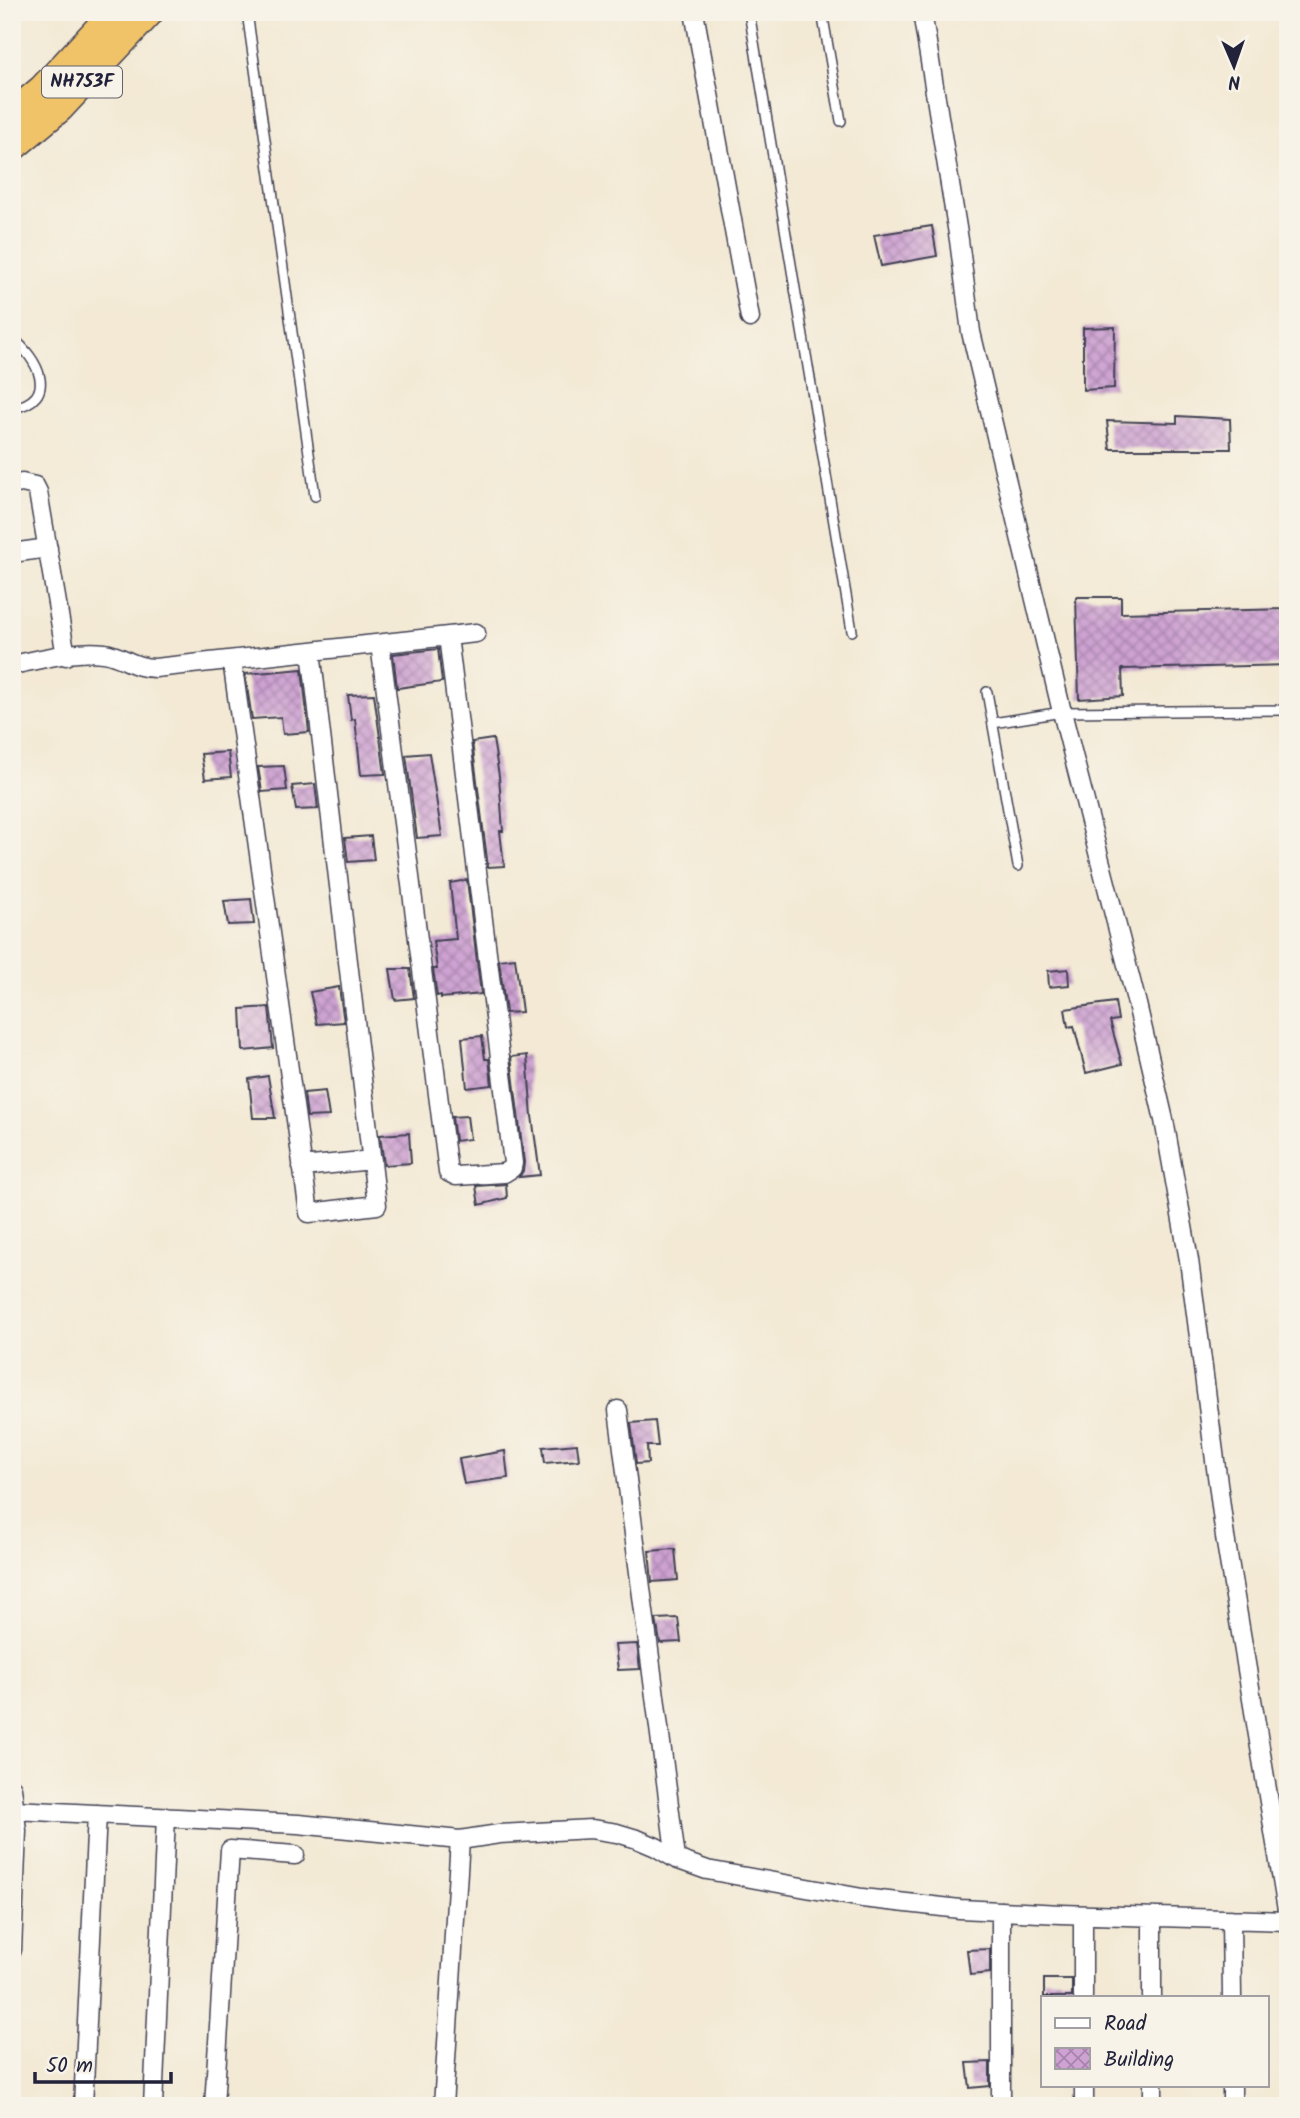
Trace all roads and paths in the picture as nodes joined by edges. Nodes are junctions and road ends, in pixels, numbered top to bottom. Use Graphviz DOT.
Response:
graph roads {
  1 [pos="116,12"];
  2 [pos="148,12"];
  3 [pos="247,12"];
  4 [pos="694,12"];
  5 [pos="749,12"];
  6 [pos="822,12"];
  7 [pos="922,12"];
  8 [pos="12,116"];
  9 [pos="841,121"];
  10 [pos="12,146"];
  11 [pos="750,318"];
  12 [pos="12,338"];
  13 [pos="12,408"];
  14 [pos="12,485"];
  15 [pos="315,496"];
  16 [pos="48,548"];
  17 [pos="12,553"];
  18 [pos="852,631"];
  19 [pos="476,633"];
  20 [pos="448,636"];
  21 [pos="380,643"];
  22 [pos="311,651"];
  23 [pos="66,656"];
  24 [pos="232,660"];
  25 [pos="12,665"];
  26 [pos="987,692"];
  27 [pos="1288,710"];
  28 [pos="1062,712"];
  29 [pos="993,723"];
  30 [pos="1018,866"];
  31 [pos="372,1160"];
  32 [pos="302,1167"];
  33 [pos="618,1410"];
  34 [pos="12,1788"];
  35 [pos="13,1801"];
  36 [pos="97,1814"];
  37 [pos="166,1818"];
  38 [pos="460,1840"];
  39 [pos="295,1855"];
  40 [pos="676,1859"];
  41 [pos="1001,1911"];
  42 [pos="1083,1915"];
  43 [pos="1152,1917"];
  44 [pos="1288,1918"];
  45 [pos="1231,1919"];
  46 [pos="12,1950"];
  47 [pos="1083,1996"];
  48 [pos="1152,1996"];
  49 [pos="1232,1996"];
  50 [pos="1084,2086"];
  51 [pos="1153,2086"];
  52 [pos="1232,2086"];
  53 [pos="82,2106"];
  54 [pos="153,2106"];
  55 [pos="214,2106"];
  56 [pos="443,2106"];
  57 [pos="1001,2106"];
  58 [pos="1084,2106"];
  59 [pos="1153,2106"];
  60 [pos="1233,2106"];
  1 -- 8 [label="highway, NH753F"];
  2 -- 10 [label="highway, NH753F"];
  3 -- 15 [label="lane"];
  4 -- 11 [label="street"];
  5 -- 18 [label="lane"];
  6 -- 9 [label="lane"];
  7 -- 28 [label="street"];
  12 -- 13 [label="lane"];
  14 -- 16 [label="street"];
  16 -- 17 [label="street"];
  16 -- 23 [label="street"];
  19 -- 20 [label="street"];
  20 -- 21 [label="street"];
  20 -- 21 [label="street"];
  21 -- 22 [label="street"];
  22 -- 24 [label="street"];
  22 -- 31 [label="street"];
  23 -- 24 [label="street"];
  23 -- 25 [label="street"];
  24 -- 32 [label="street"];
  26 -- 29 [label="lane"];
  27 -- 28 [label="lane"];
  28 -- 29 [label="lane"];
  28 -- 44 [label="street"];
  29 -- 30 [label="lane"];
  31 -- 32 [label="street"];
  31 -- 32 [label="street"];
  33 -- 40 [label="street"];
  34 -- 35 [label="street"];
  35 -- 36 [label="street"];
  35 -- 46 [label="street"];
  36 -- 37 [label="street"];
  36 -- 53 [label="street"];
  37 -- 38 [label="street"];
  37 -- 54 [label="street"];
  38 -- 40 [label="street"];
  38 -- 56 [label="street"];
  39 -- 55 [label="street"];
  40 -- 41 [label="street"];
  41 -- 42 [label="street"];
  41 -- 57 [label="street"];
  42 -- 43 [label="street"];
  42 -- 47 [label="street"];
  43 -- 45 [label="street"];
  43 -- 48 [label="street"];
  44 -- 45 [label="street"];
  45 -- 49 [label="street"];
  50 -- 58 [label="street"];
  51 -- 59 [label="street"];
  52 -- 60 [label="street"];
}
